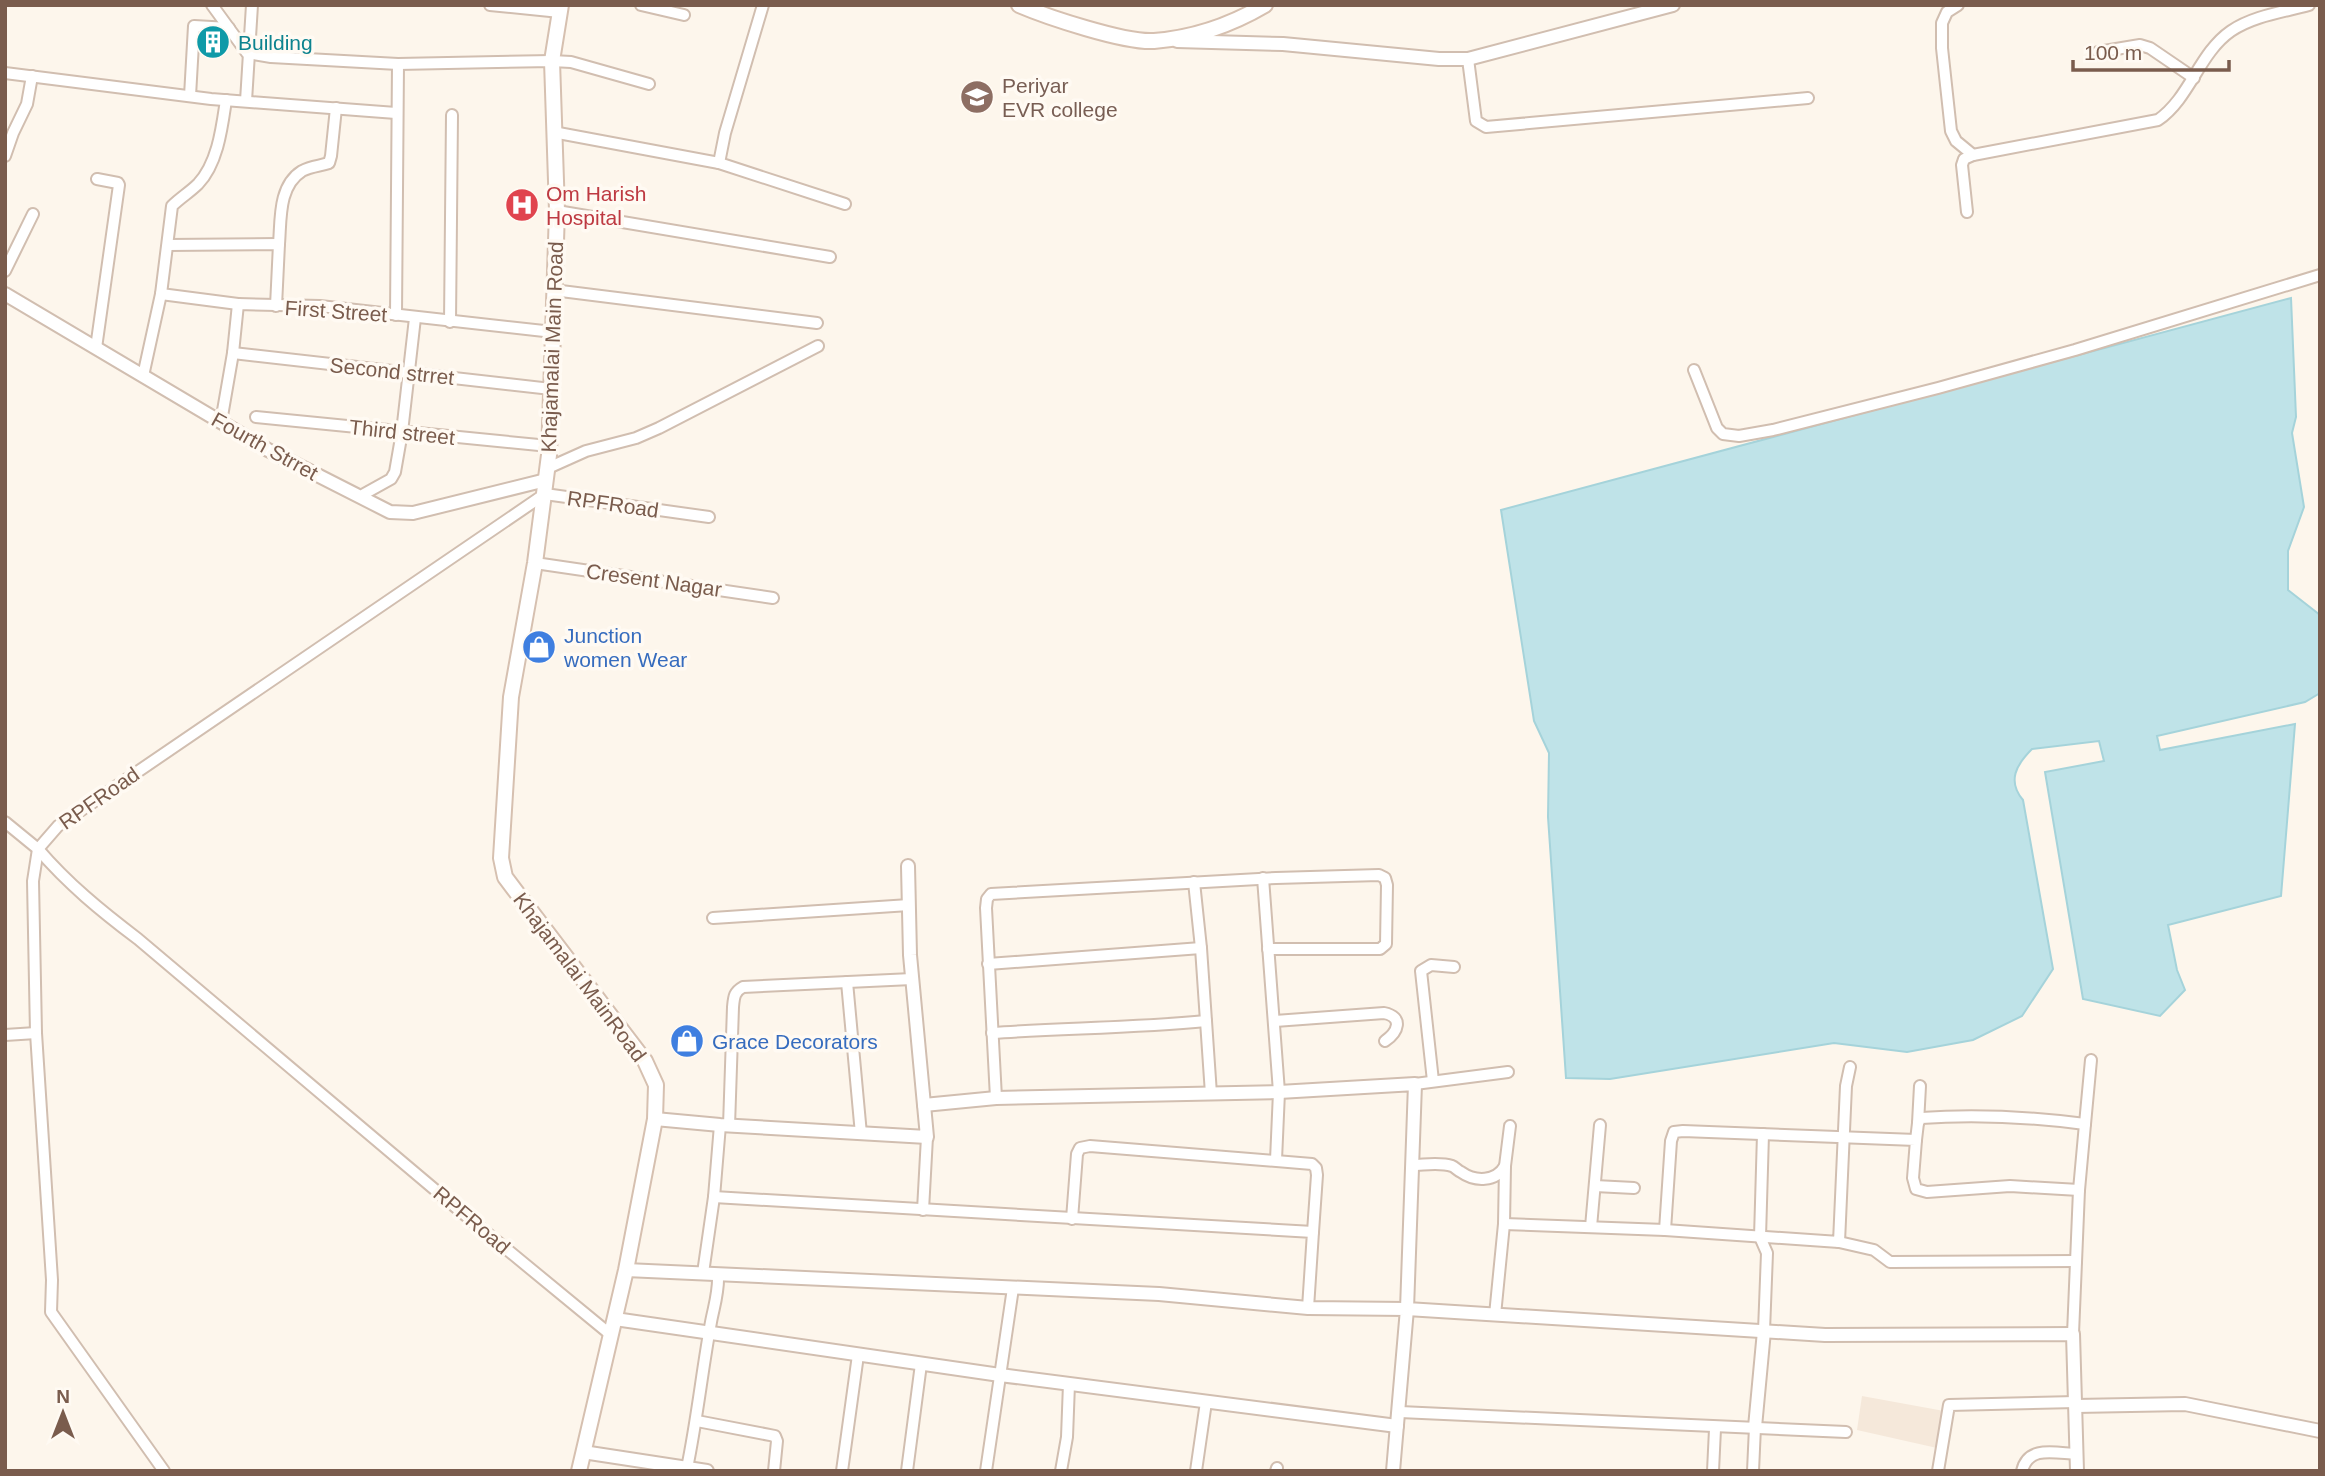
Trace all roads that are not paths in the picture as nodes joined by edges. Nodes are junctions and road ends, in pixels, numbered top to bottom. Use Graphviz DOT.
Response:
graph roads {
  1 [pos="252,5"];
  2 [pos="490,5"];
  3 [pos="641,5"];
  4 [pos="763,5"];
  5 [pos="1019,5"];
  6 [pos="1265,5"];
  7 [pos="1673,5"];
  8 [pos="1958,5"];
  9 [pos="2309,5"];
  10 [pos="217,6"];
  11 [pos="561,9"];
  12 [pos="684,15"];
  13 [pos="229,27"];
  14 [pos="1152,41"];
  15 [pos="2098,52"];
  16 [pos="247,53"];
  17 [pos="1468,59"];
  18 [pos="552,61"];
  19 [pos="398,64"];
  20 [pos="5,73"];
  21 [pos="32,76"];
  22 [pos="2194,78"];
  23 [pos="649,84"];
  24 [pos="190,96"];
  25 [pos="1808,98"];
  26 [pos="226,100"];
  27 [pos="246,101"];
  28 [pos="336,108"];
  29 [pos="396,113"];
  30 [pos="452,115"];
  31 [pos="553,132"];
  32 [pos="1973,155"];
  33 [pos="5,156"];
  34 [pos="719,163"];
  35 [pos="97,179"];
  36 [pos="845,204"];
  37 [pos="557,211"];
  38 [pos="1967,212"];
  39 [pos="33,214"];
  40 [pos="279,244"];
  41 [pos="168,245"];
  42 [pos="830,257"];
  43 [pos="5,271"];
  44 [pos="2320,275"];
  45 [pos="553,290"];
  46 [pos="5,294"];
  47 [pos="161,294"];
  48 [pos="238,304"];
  49 [pos="276,306"];
  50 [pos="396,315"];
  51 [pos="415,318"];
  52 [pos="450,322"];
  53 [pos="817,323"];
  54 [pos="553,332"];
  55 [pos="818,346"];
  56 [pos="96,348"];
  57 [pos="233,354"];
  58 [pos="1694,370"];
  59 [pos="409,373"];
  60 [pos="143,376"];
  61 [pos="551,389"];
  62 [pos="256,417"];
  63 [pos="221,422"];
  64 [pos="402,432"];
  65 [pos="549,446"];
  66 [pos="546,481"];
  67 [pos="362,498"];
  68 [pos="709,517"];
  69 [pos="535,563"];
  70 [pos="773,598"];
  71 [pos="5,822"];
  72 [pos="38,849"];
  73 [pos="908,866"];
  74 [pos="1263,878"];
  75 [pos="1194,883"];
  76 [pos="909,905"];
  77 [pos="713,918"];
  78 [pos="1201,948"];
  79 [pos="1268,949"];
  80 [pos="988,964"];
  81 [pos="1454,967"];
  82 [pos="912,979"];
  83 [pos="847,982"];
  84 [pos="1206,1021"];
  85 [pos="1275,1021"];
  86 [pos="36,1033"];
  87 [pos="992,1033"];
  88 [pos="5,1035"];
  89 [pos="1385,1041"];
  90 [pos="2091,1060"];
  91 [pos="1850,1067"];
  92 [pos="1508,1072"];
  93 [pos="1433,1081"];
  94 [pos="1415,1084"];
  95 [pos="1920,1086"];
  96 [pos="1279,1092"];
  97 [pos="1211,1094"];
  98 [pos="996,1098"];
  99 [pos="925,1105"];
  100 [pos="655,1119"];
  101 [pos="1917,1123"];
  102 [pos="2085,1124"];
  103 [pos="1600,1125"];
  104 [pos="724,1126"];
  105 [pos="1510,1126"];
  106 [pos="861,1134"];
  107 [pos="1763,1134"];
  108 [pos="1843,1136"];
  109 [pos="927,1137"];
  110 [pos="1916,1139"];
  111 [pos="1276,1160"];
  112 [pos="1412,1165"];
  113 [pos="1505,1166"];
  114 [pos="1595,1186"];
  115 [pos="1634,1188"];
  116 [pos="2079,1190"];
  117 [pos="714,1197"];
  118 [pos="923,1210"];
  119 [pos="1072,1219"];
  120 [pos="1504,1224"];
  121 [pos="1591,1227"];
  122 [pos="1665,1230"];
  123 [pos="1313,1232"];
  124 [pos="1760,1237"];
  125 [pos="1839,1242"];
  126 [pos="2076,1261"];
  127 [pos="626,1270"];
  128 [pos="703,1273"];
  129 [pos="718,1274"];
  130 [pos="1013,1288"];
  131 [pos="1308,1308"];
  132 [pos="1407,1309"];
  133 [pos="1495,1314"];
  134 [pos="615,1319"];
  135 [pos="1764,1331"];
  136 [pos="710,1333"];
  137 [pos="2073,1334"];
  138 [pos="611,1335"];
  139 [pos="858,1355"];
  140 [pos="921,1364"];
  141 [pos="1000,1375"];
  142 [pos="1069,1384"];
  143 [pos="1206,1402"];
  144 [pos="2076,1404"];
  145 [pos="1400,1412"];
  146 [pos="697,1421"];
  147 [pos="1397,1426"];
  148 [pos="1755,1427"];
  149 [pos="1715,1429"];
  150 [pos="2320,1431"];
  151 [pos="1846,1432"];
  152 [pos="583,1452"];
  153 [pos="2076,1454"];
  154 [pos="687,1468"];
  155 [pos="164,1471"];
  156 [pos="579,1471"];
  157 [pos="707,1471"];
  158 [pos="774,1471"];
  159 [pos="842,1471"];
  160 [pos="907,1471"];
  161 [pos="986,1471"];
  162 [pos="1061,1471"];
  163 [pos="1196,1471"];
  164 [pos="1393,1471"];
  165 [pos="1713,1471"];
  166 [pos="1753,1471"];
  167 [pos="1938,1471"];
  168 [pos="2022,1471"];
  169 [pos="2077,1471"];
  1 -- 16 [label="street"];
  2 -- 11 [label="street"];
  3 -- 12 [label="street"];
  4 -- 34 [label="street"];
  5 -- 14 [label="main road"];
  6 -- 14 [label="main road"];
  7 -- 17 [label="street"];
  8 -- 32 [label="street"];
  9 -- 22 [label="street"];
  10 -- 13 [label="street"];
  11 -- 18 [label="main road, Khajamalai Main Road"];
  13 -- 16 [label="street"];
  13 -- 24 [label="street"];
  14 -- 17 [label="street"];
  15 -- 22 [label="street"];
  16 -- 19 [label="street"];
  16 -- 27 [label="street"];
  17 -- 25 [label="street"];
  18 -- 19 [label="street"];
  18 -- 23 [label="street"];
  18 -- 31 [label="main road, Khajamalai Main Road"];
  19 -- 29 [label="street"];
  20 -- 21 [label="street"];
  21 -- 24 [label="street"];
  21 -- 33 [label="street"];
  22 -- 32 [label="street"];
  24 -- 26 [label="street"];
  26 -- 27 [label="street"];
  26 -- 41 [label="street"];
  27 -- 28 [label="street"];
  28 -- 29 [label="street"];
  28 -- 40 [label="street"];
  29 -- 50 [label="street"];
  30 -- 52 [label="street"];
  31 -- 34 [label="street"];
  31 -- 37 [label="main road, Khajamalai Main Road"];
  32 -- 38 [label="street"];
  34 -- 36 [label="street"];
  35 -- 56 [label="street"];
  37 -- 42 [label="street"];
  37 -- 45 [label="main road, Khajamalai Main Road"];
  39 -- 43 [label="street"];
  40 -- 41 [label="street"];
  40 -- 49 [label="street"];
  41 -- 47 [label="street"];
  44 -- 58 [label="street"];
  45 -- 53 [label="street"];
  45 -- 54 [label="main road, Khajamalai Main Road"];
  46 -- 56 [label="street, Fourth Strret"];
  47 -- 48 [label="street, First Street"];
  47 -- 60 [label="street"];
  48 -- 49 [label="street, First Street"];
  48 -- 57 [label="street"];
  49 -- 50 [label="street, First Street"];
  50 -- 51 [label="street, First Street"];
  51 -- 52 [label="street, First Street"];
  51 -- 59 [label="street"];
  52 -- 54 [label="street, First Street"];
  54 -- 61 [label="main road, Khajamalai Main Road"];
  55 -- 66 [label="street"];
  56 -- 60 [label="street, Fourth Strret"];
  57 -- 59 [label="street, Second strret"];
  57 -- 63 [label="street"];
  59 -- 61 [label="street, Second strret"];
  59 -- 64 [label="street"];
  60 -- 63 [label="street, Fourth Strret"];
  61 -- 65 [label="main road, Khajamalai Main Road"];
  62 -- 64 [label="street, Third street"];
  63 -- 67 [label="street, Fourth Strret"];
  64 -- 65 [label="street, Third street"];
  64 -- 67 [label="street"];
  65 -- 66 [label="main road, Khajamalai Main Road"];
  66 -- 67 [label="street, Fourth Strret"];
  66 -- 68 [label="street, RPFRoad"];
  66 -- 69 [label="main road, Khajamalai MainRoad"];
  66 -- 72 [label="street, RPFRoad"];
  69 -- 70 [label="street, Cresent Nagar"];
  69 -- 100 [label="main road, Khajamalai MainRoad"];
  71 -- 72 [label="street"];
  72 -- 86 [label="street"];
  72 -- 138 [label="street, RPFRoad"];
  73 -- 76 [label="street"];
  74 -- 75 [label="street"];
  74 -- 79 [label="street"];
  74 -- 79 [label="street"];
  75 -- 78 [label="street"];
  75 -- 80 [label="street"];
  76 -- 77 [label="street"];
  76 -- 82 [label="street"];
  78 -- 80 [label="street"];
  78 -- 84 [label="street"];
  79 -- 85 [label="street"];
  80 -- 87 [label="street"];
  81 -- 93 [label="street"];
  82 -- 83 [label="street"];
  82 -- 99 [label="street"];
  83 -- 104 [label="street"];
  83 -- 106 [label="street"];
  84 -- 87 [label="street"];
  84 -- 97 [label="street"];
  85 -- 89 [label="street"];
  85 -- 96 [label="street"];
  86 -- 88 [label="street"];
  86 -- 155 [label="street"];
  87 -- 98 [label="street"];
  90 -- 102 [label="street"];
  91 -- 108 [label="street"];
  92 -- 93 [label="street"];
  93 -- 94 [label="street"];
  94 -- 96 [label="street"];
  94 -- 112 [label="street"];
  95 -- 101 [label="street"];
  96 -- 97 [label="street"];
  96 -- 111 [label="street"];
  97 -- 98 [label="street"];
  98 -- 99 [label="street"];
  99 -- 109 [label="street"];
  100 -- 104 [label="street"];
  100 -- 127 [label="main road, Khajamalai MainRoad"];
  101 -- 102 [label="street"];
  101 -- 110 [label="street"];
  102 -- 116 [label="street"];
  103 -- 114 [label="street"];
  104 -- 106 [label="street"];
  104 -- 117 [label="street"];
  105 -- 113 [label="street"];
  106 -- 109 [label="street"];
  107 -- 108 [label="street"];
  107 -- 122 [label="street"];
  107 -- 124 [label="street"];
  108 -- 110 [label="street"];
  108 -- 125 [label="street"];
  109 -- 118 [label="street"];
  110 -- 116 [label="street"];
  111 -- 119 [label="street"];
  111 -- 123 [label="street"];
  112 -- 113 [label="street"];
  112 -- 132 [label="street"];
  113 -- 120 [label="street"];
  114 -- 115 [label="street"];
  114 -- 121 [label="street"];
  116 -- 126 [label="street"];
  117 -- 118 [label="street"];
  117 -- 128 [label="street"];
  118 -- 119 [label="street"];
  119 -- 123 [label="street"];
  120 -- 121 [label="street"];
  120 -- 133 [label="street"];
  121 -- 122 [label="street"];
  122 -- 124 [label="street"];
  123 -- 131 [label="street"];
  124 -- 125 [label="street"];
  124 -- 135 [label="street"];
  125 -- 126 [label="street"];
  126 -- 137 [label="street"];
  127 -- 128 [label="street"];
  127 -- 134 [label="main road, Khajamalai MainRoad"];
  128 -- 129 [label="street"];
  129 -- 130 [label="street"];
  129 -- 136 [label="street"];
  130 -- 131 [label="street"];
  130 -- 141 [label="street"];
  131 -- 132 [label="street"];
  132 -- 133 [label="street"];
  132 -- 145 [label="street"];
  133 -- 135 [label="street"];
  134 -- 136 [label="street"];
  134 -- 138 [label="main road, Khajamalai MainRoad"];
  135 -- 137 [label="street"];
  135 -- 148 [label="street"];
  136 -- 139 [label="street"];
  136 -- 146 [label="street"];
  137 -- 144 [label="street"];
  138 -- 152 [label="main road, Khajamalai MainRoad"];
  139 -- 140 [label="street"];
  139 -- 159 [label="street"];
  140 -- 141 [label="street"];
  140 -- 160 [label="street"];
  141 -- 142 [label="street"];
  141 -- 161 [label="street"];
  142 -- 143 [label="street"];
  142 -- 162 [label="street"];
  143 -- 147 [label="street"];
  143 -- 163 [label="street"];
  144 -- 150 [label="street"];
  144 -- 153 [label="street"];
  144 -- 167 [label="street"];
  145 -- 147 [label="street"];
  145 -- 148 [label="street"];
  146 -- 154 [label="street"];
  146 -- 158 [label="street"];
  147 -- 164 [label="street"];
  148 -- 151 [label="street"];
  148 -- 166 [label="street"];
  149 -- 165 [label="street"];
  152 -- 154 [label="street"];
  152 -- 156 [label="main road, Khajamalai MainRoad"];
  153 -- 168 [label="street"];
  153 -- 169 [label="street"];
  154 -- 157 [label="street"];
}
